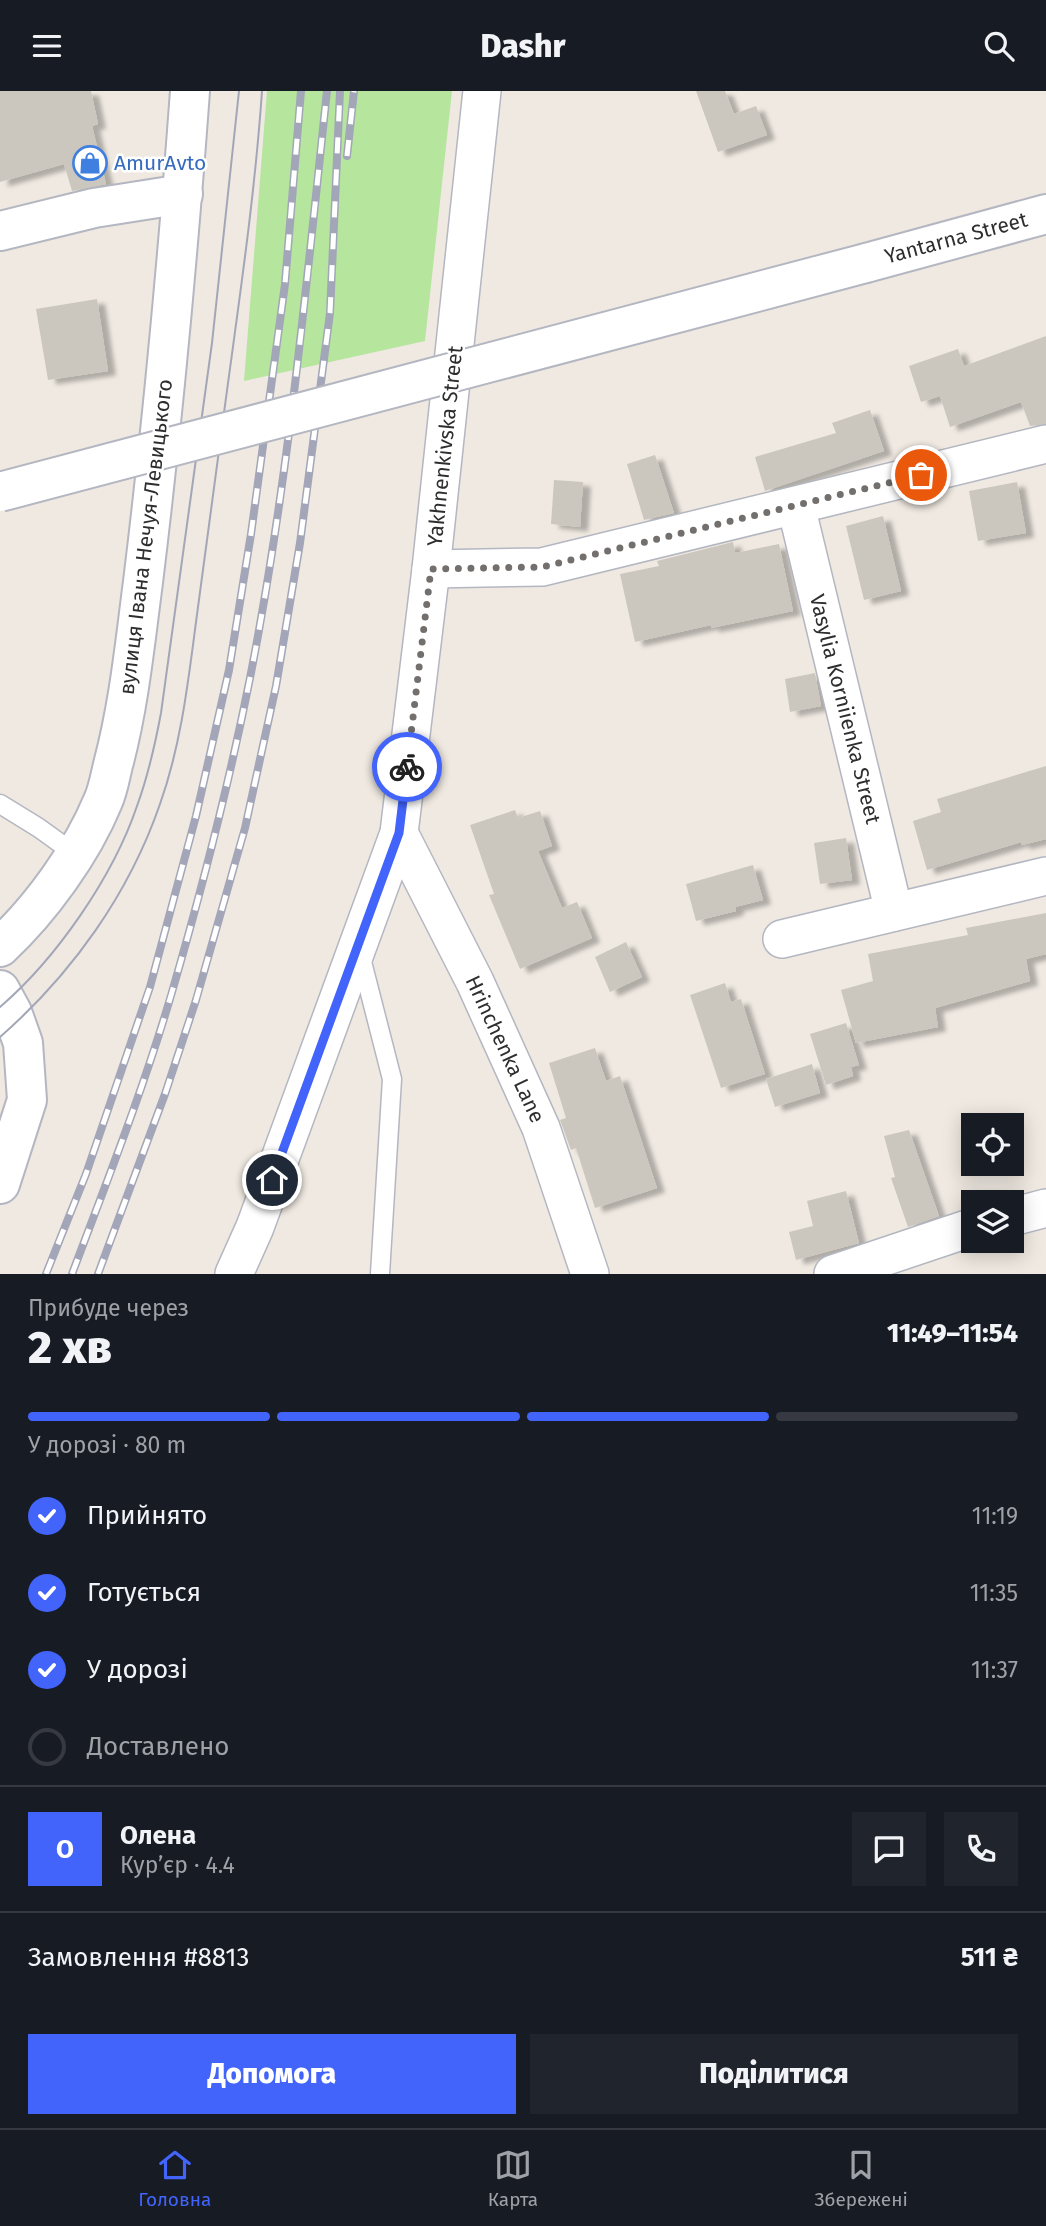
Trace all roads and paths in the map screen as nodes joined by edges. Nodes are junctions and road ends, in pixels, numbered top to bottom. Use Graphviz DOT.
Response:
graph roads {
  1 [pos="191,91"];
  2 [pos="482,91"];
  3 [pos="183,194"];
  4 [pos="1046,214"];
  5 [pos="0,231"];
  6 [pos="1046,444"];
  7 [pos="0,492"];
  8 [pos="796,506"];
  9 [pos="431,569"];
  10 [pos="0,804"];
  11 [pos="399,833"];
  12 [pos="75,854"];
  13 [pos="1046,876"];
  14 [pos="894,912"];
  15 [pos="782,939"];
  16 [pos="358,944"];
  17 [pos="0,947"];
  18 [pos="0,990"];
  19 [pos="0,1184"];
  20 [pos="1046,1208"];
  21 [pos="1024,1214"];
  22 [pos="961,1231"];
  23 [pos="234,1274"];
  24 [pos="380,1274"];
  25 [pos="590,1274"];
  26 [pos="832,1274"];
  1 -- 3 [label="main road, вулиця Івана Нечуя-Левицького"];
  2 -- 9 [label="street, Yakhnenkivska Street"];
  3 -- 5 [label="main road"];
  3 -- 12 [label="main road, вулиця Івана Нечуя-Левицького"];
  4 -- 7 [label="main road, Yantarna Street, bridge"];
  6 -- 8 [label="street"];
  8 -- 9 [label="street"];
  8 -- 14 [label="street, Vasylia Korniienka Street"];
  9 -- 11 [label="street, Yakhnenkivska Street"];
  10 -- 12 [label="lane"];
  11 -- 16 [label="street, Yakhnenkivska Street"];
  11 -- 25 [label="street, Hrinchenka Lane"];
  12 -- 17 [label="main road, вулиця Івана Нечуя-Левицького"];
  13 -- 14 [label="street"];
  14 -- 15 [label="street"];
  16 -- 23 [label="street, Yakhnenkivska Street"];
  16 -- 24 [label="lane"];
  18 -- 19 [label="main road"];
  20 -- 21 [label="street"];
  22 -- 26 [label="street"];
}
